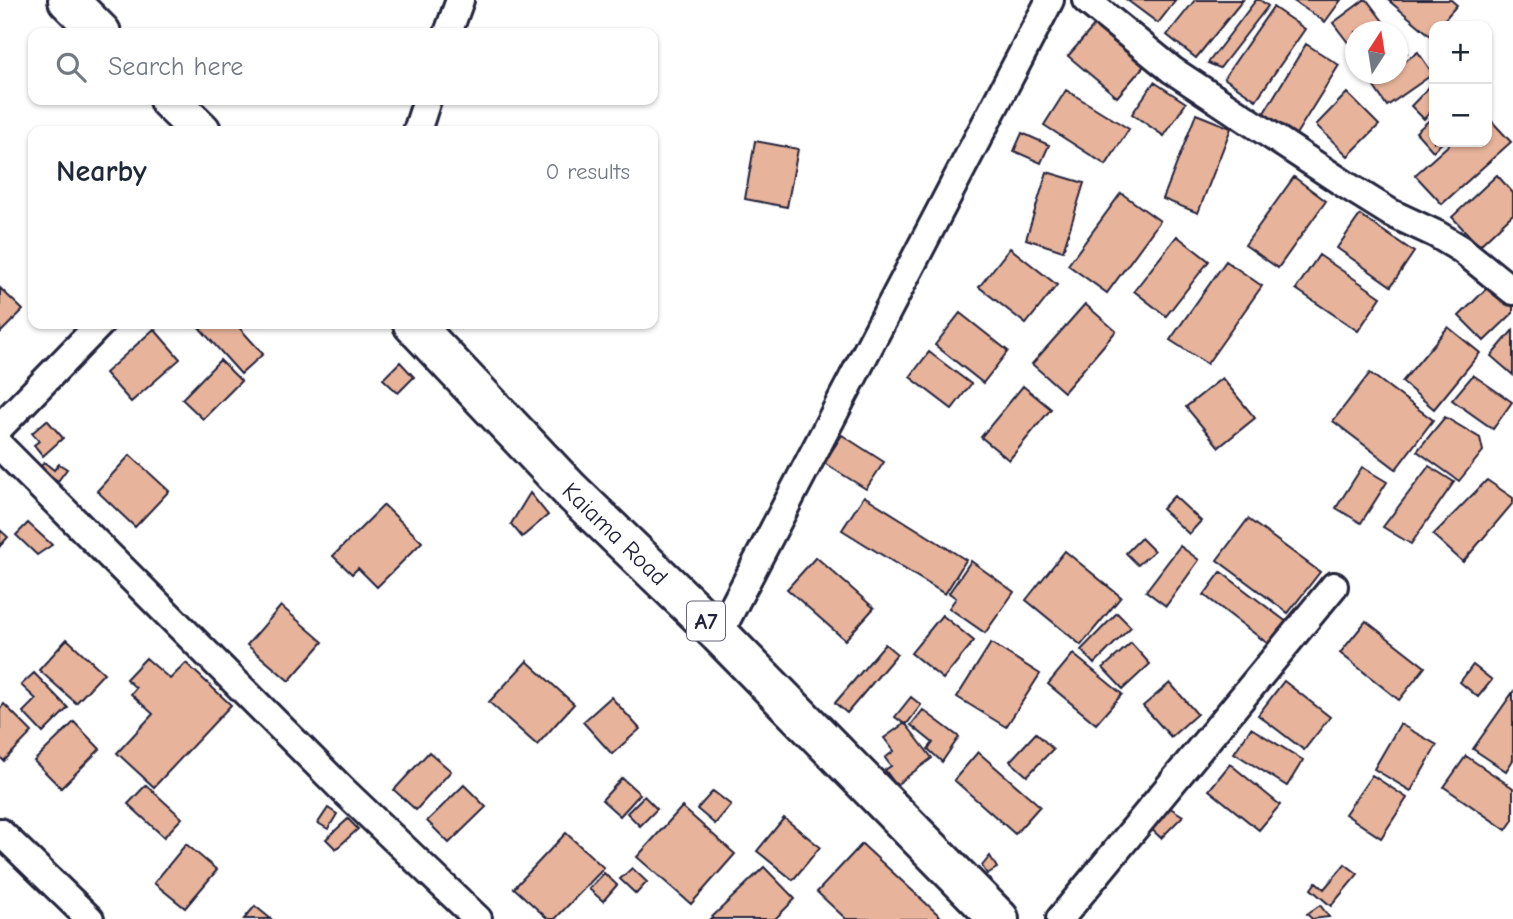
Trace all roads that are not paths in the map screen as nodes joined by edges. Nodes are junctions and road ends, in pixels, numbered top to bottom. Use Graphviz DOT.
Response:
graph roads {
  1 [pos="68,0"];
  2 [pos="460,0"];
  3 [pos="1050,0"];
  4 [pos="1086,0"];
  5 [pos="96,28"];
  6 [pos="451,28"];
  7 [pos="174,105"];
  8 [pos="425,105"];
  9 [pos="196,126"];
  10 [pos="419,126"];
  11 [pos="1513,291"];
  12 [pos="95,329"];
  13 [pos="418,329"];
  14 [pos="0,427"];
  15 [pos="0,446"];
  16 [pos="1334,586"];
  17 [pos="719,634"];
  18 [pos="0,832"];
  19 [pos="90,919"];
  20 [pos="478,919"];
  21 [pos="999,919"];
  22 [pos="1060,919"];
  1 -- 5 [label="highway"];
  2 -- 6 [label="street"];
  3 -- 17 [label="street"];
  4 -- 11 [label="street"];
  7 -- 9 [label="highway"];
  8 -- 10 [label="street"];
  12 -- 14 [label="street"];
  13 -- 17 [label="highway, Kaiama Road / A7"];
  15 -- 20 [label="street"];
  16 -- 22 [label="street"];
  17 -- 21 [label="highway, Kaiama Road / A7"];
  18 -- 19 [label="street"];
}
